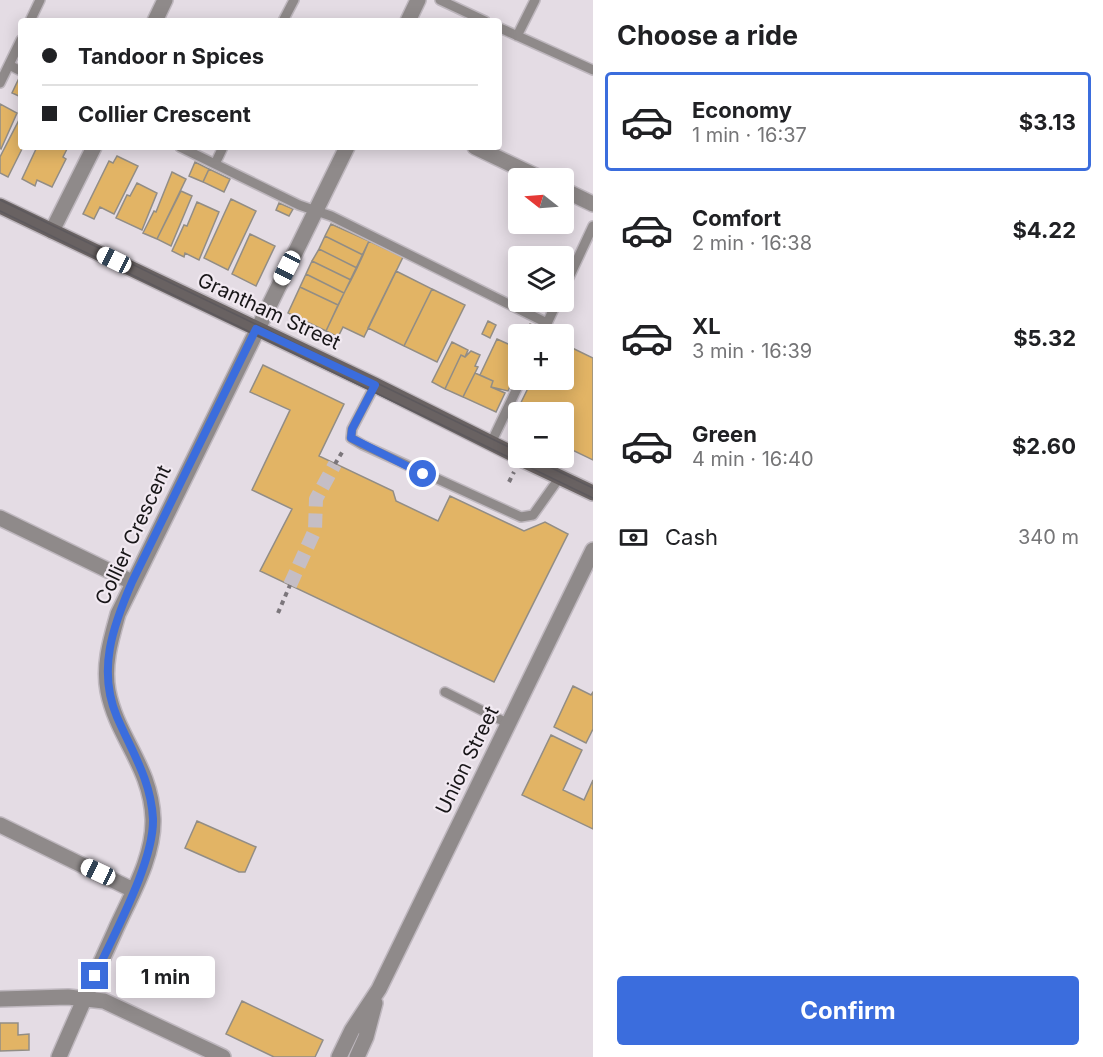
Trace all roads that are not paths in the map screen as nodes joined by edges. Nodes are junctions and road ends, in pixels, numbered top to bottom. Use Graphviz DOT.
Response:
graph roads {
  1 [pos="40,0"];
  2 [pos="165,0"];
  3 [pos="294,0"];
  4 [pos="418,0"];
  5 [pos="440,0"];
  6 [pos="535,0"];
  7 [pos="31,18"];
  8 [pos="156,18"];
  9 [pos="285,18"];
  10 [pos="409,18"];
  11 [pos="479,18"];
  12 [pos="502,29"];
  13 [pos="517,36"];
  14 [pos="18,46"];
  15 [pos="9,65"];
  16 [pos="18,70"];
  17 [pos="593,70"];
  18 [pos="0,83"];
  19 [pos="92,150"];
  20 [pos="186,150"];
  21 [pos="222,150"];
  22 [pos="346,150"];
  23 [pos="481,150"];
  24 [pos="215,164"];
  25 [pos="519,168"];
  26 [pos="574,195"];
  27 [pos="593,204"];
  28 [pos="0,206"];
  29 [pos="315,212"];
  30 [pos="593,226"];
  31 [pos="52,231"];
  32 [pos="574,267"];
  33 [pos="553,312"];
  34 [pos="548,323"];
  35 [pos="256,329"];
  36 [pos="375,385"];
  37 [pos="515,390"];
  38 [pos="491,443"];
  39 [pos="508,452"];
  40 [pos="542,468"];
  41 [pos="560,477"];
  42 [pos="593,493"];
  43 [pos="0,518"];
  44 [pos="593,550"];
  45 [pos="132,582"];
  46 [pos="446,692"];
  47 [pos="507,723"];
  48 [pos="0,825"];
  49 [pos="133,890"];
  50 [pos="379,989"];
  51 [pos="85,998"];
  52 [pos="0,999"];
  53 [pos="59,1057"];
  54 [pos="223,1057"];
  55 [pos="339,1057"];
  56 [pos="357,1057"];
  1 -- 7 [label="lane"];
  2 -- 8 [label="street"];
  3 -- 9 [label="lane"];
  4 -- 10 [label="street"];
  5 -- 11 [label="lane"];
  6 -- 13 [label="lane"];
  12 -- 13 [label="lane"];
  13 -- 17 [label="lane"];
  14 -- 15 [label="lane"];
  15 -- 16 [label="lane"];
  15 -- 18 [label="lane"];
  19 -- 31 [label="street"];
  20 -- 24 [label="lane"];
  21 -- 24 [label="lane"];
  22 -- 29 [label="street, Collier Crescent"];
  23 -- 25 [label="street"];
  24 -- 29 [label="lane"];
  26 -- 27 [label="street"];
  28 -- 31 [label="main road, Grantham Street"];
  29 -- 34 [label="lane"];
  29 -- 35 [label="street, Collier Crescent"];
  30 -- 32 [label="lane"];
  31 -- 35 [label="main road, Grantham Street"];
  33 -- 34 [label="lane"];
  35 -- 36 [label="main road, Grantham Street"];
  35 -- 45 [label="street, Collier Crescent"];
  36 -- 38 [label="main road, Grantham Street"];
  36 -- 41 [label="lane"];
  37 -- 38 [label="lane"];
  38 -- 39 [label="main road, Grantham Street"];
  40 -- 41 [label="main road, Grantham Street"];
  41 -- 42 [label="main road, Grantham Street"];
  43 -- 45 [label="street"];
  44 -- 47 [label="street, Union Street"];
  45 -- 49 [label="street, Collier Crescent"];
  46 -- 47 [label="lane"];
  47 -- 50 [label="street, Union Street"];
  48 -- 49 [label="street"];
  49 -- 51 [label="street, Collier Crescent"];
  50 -- 55 [label="street, Union Street"];
  50 -- 56 [label="street, Union Street"];
  51 -- 52 [label="street"];
  51 -- 53 [label="street, Collier Crescent"];
  51 -- 54 [label="street"];
}
